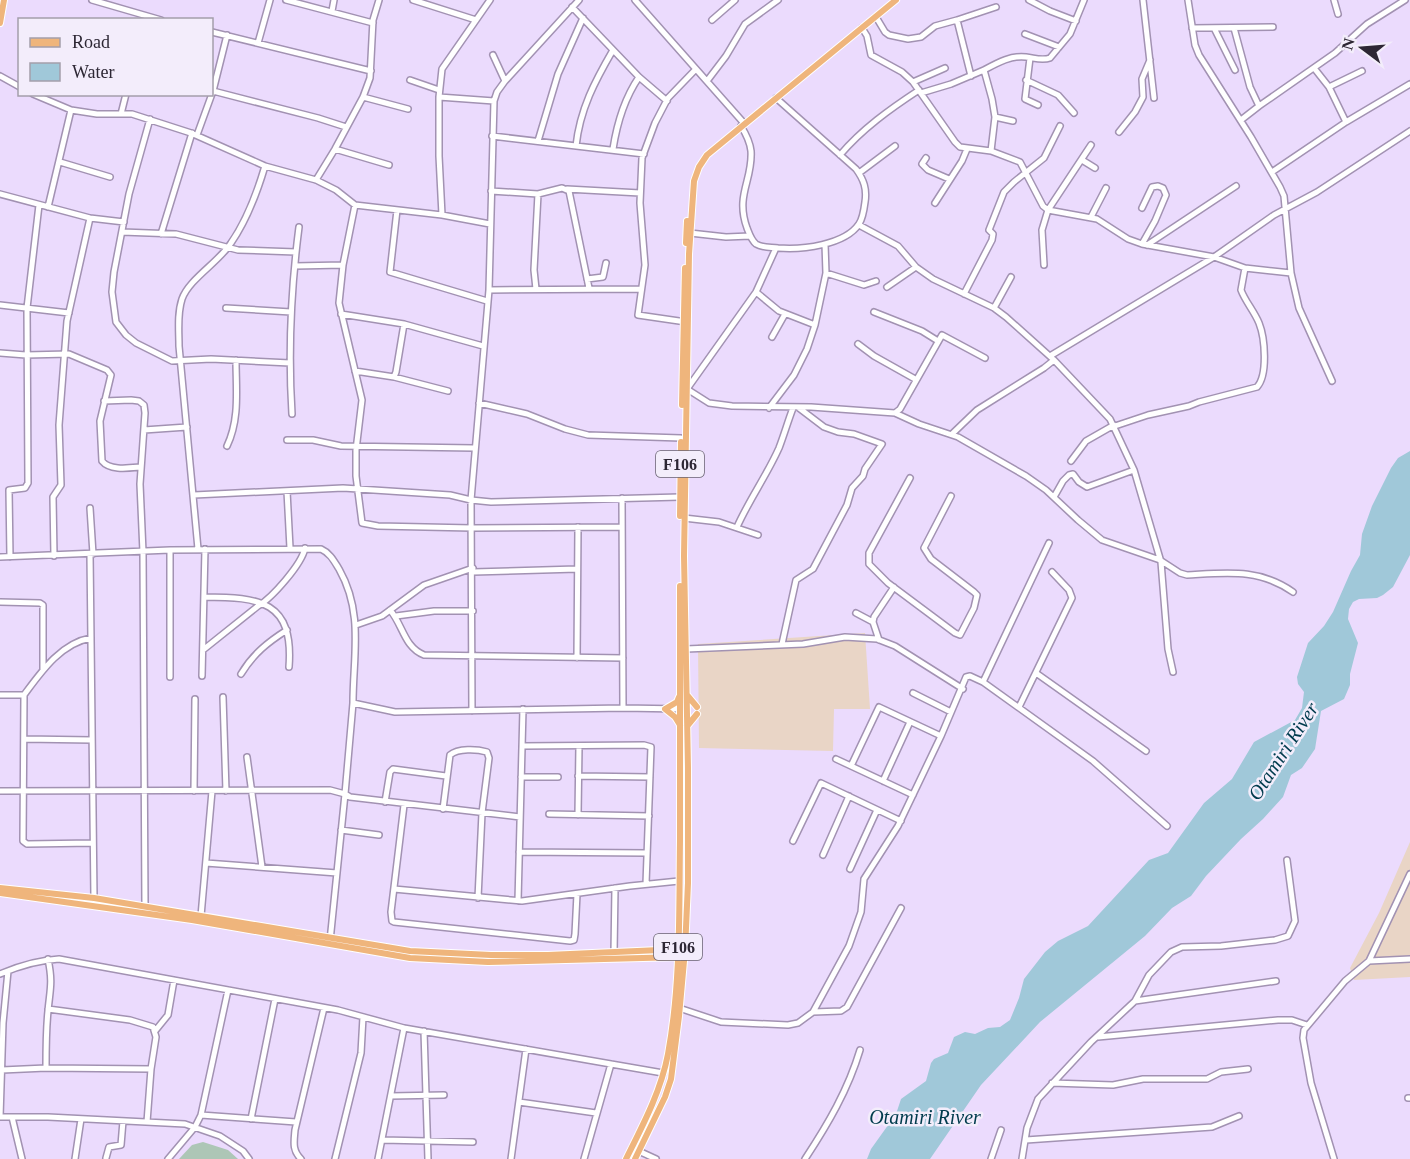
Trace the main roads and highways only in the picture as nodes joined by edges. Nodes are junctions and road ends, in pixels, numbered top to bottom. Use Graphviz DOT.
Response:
graph roads {
  1 [pos="4,0"];
  2 [pos="890,0"];
  3 [pos="896,0"];
  4 [pos="1,15"];
  5 [pos="0,23"];
  6 [pos="742,123"];
  7 [pos="687,255"];
  8 [pos="686,322"];
  9 [pos="683,457"];
  10 [pos="682,557"];
  11 [pos="683,696"];
  12 [pos="683,709"];
  13 [pos="680,725"];
  14 [pos="687,729"];
  15 [pos="0,890"];
  16 [pos="158,912"];
  17 [pos="330,942"];
  18 [pos="682,949"];
  19 [pos="681,957"];
  20 [pos="677,1007"];
  21 [pos="635,1149"];
  22 [pos="626,1159"];
  23 [pos="635,1159"];
  1 -- 4 [label="main road"];
  2 -- 6 [label="main road, F106"];
  3 -- 6 [label="main road, F106"];
  4 -- 5 [label="main road"];
  6 -- 7 [label="main road, F106"];
  6 -- 7 [label="main road, F106"];
  7 -- 8 [label="main road, F106"];
  8 -- 9 [label="main road, F106"];
  8 -- 9 [label="main road, F106"];
  9 -- 10 [label="main road, F106"];
  9 -- 10 [label="main road, F106"];
  10 -- 11 [label="main road, F106"];
  10 -- 11 [label="main road, F106"];
  11 -- 12 [label="main road, F106"];
  11 -- 13 [label="main road"];
  11 -- 14 [label="main road"];
  12 -- 13 [label="main road, F106"];
  12 -- 14 [label="main road, F106"];
  13 -- 18 [label="main road, F106"];
  14 -- 18 [label="main road, F106"];
  15 -- 16 [label="main road"];
  15 -- 16 [label="main road"];
  16 -- 17 [label="main road"];
  16 -- 17 [label="main road"];
  17 -- 18 [label="main road"];
  17 -- 19 [label="main road"];
  18 -- 19 [label="main road, F106"];
  19 -- 20 [label="main road, F106"];
  20 -- 21 [label="main road, F106"];
  20 -- 21 [label="main road, F106"];
  21 -- 22 [label="main road, F106"];
  21 -- 23 [label="main road, F106"];
}
